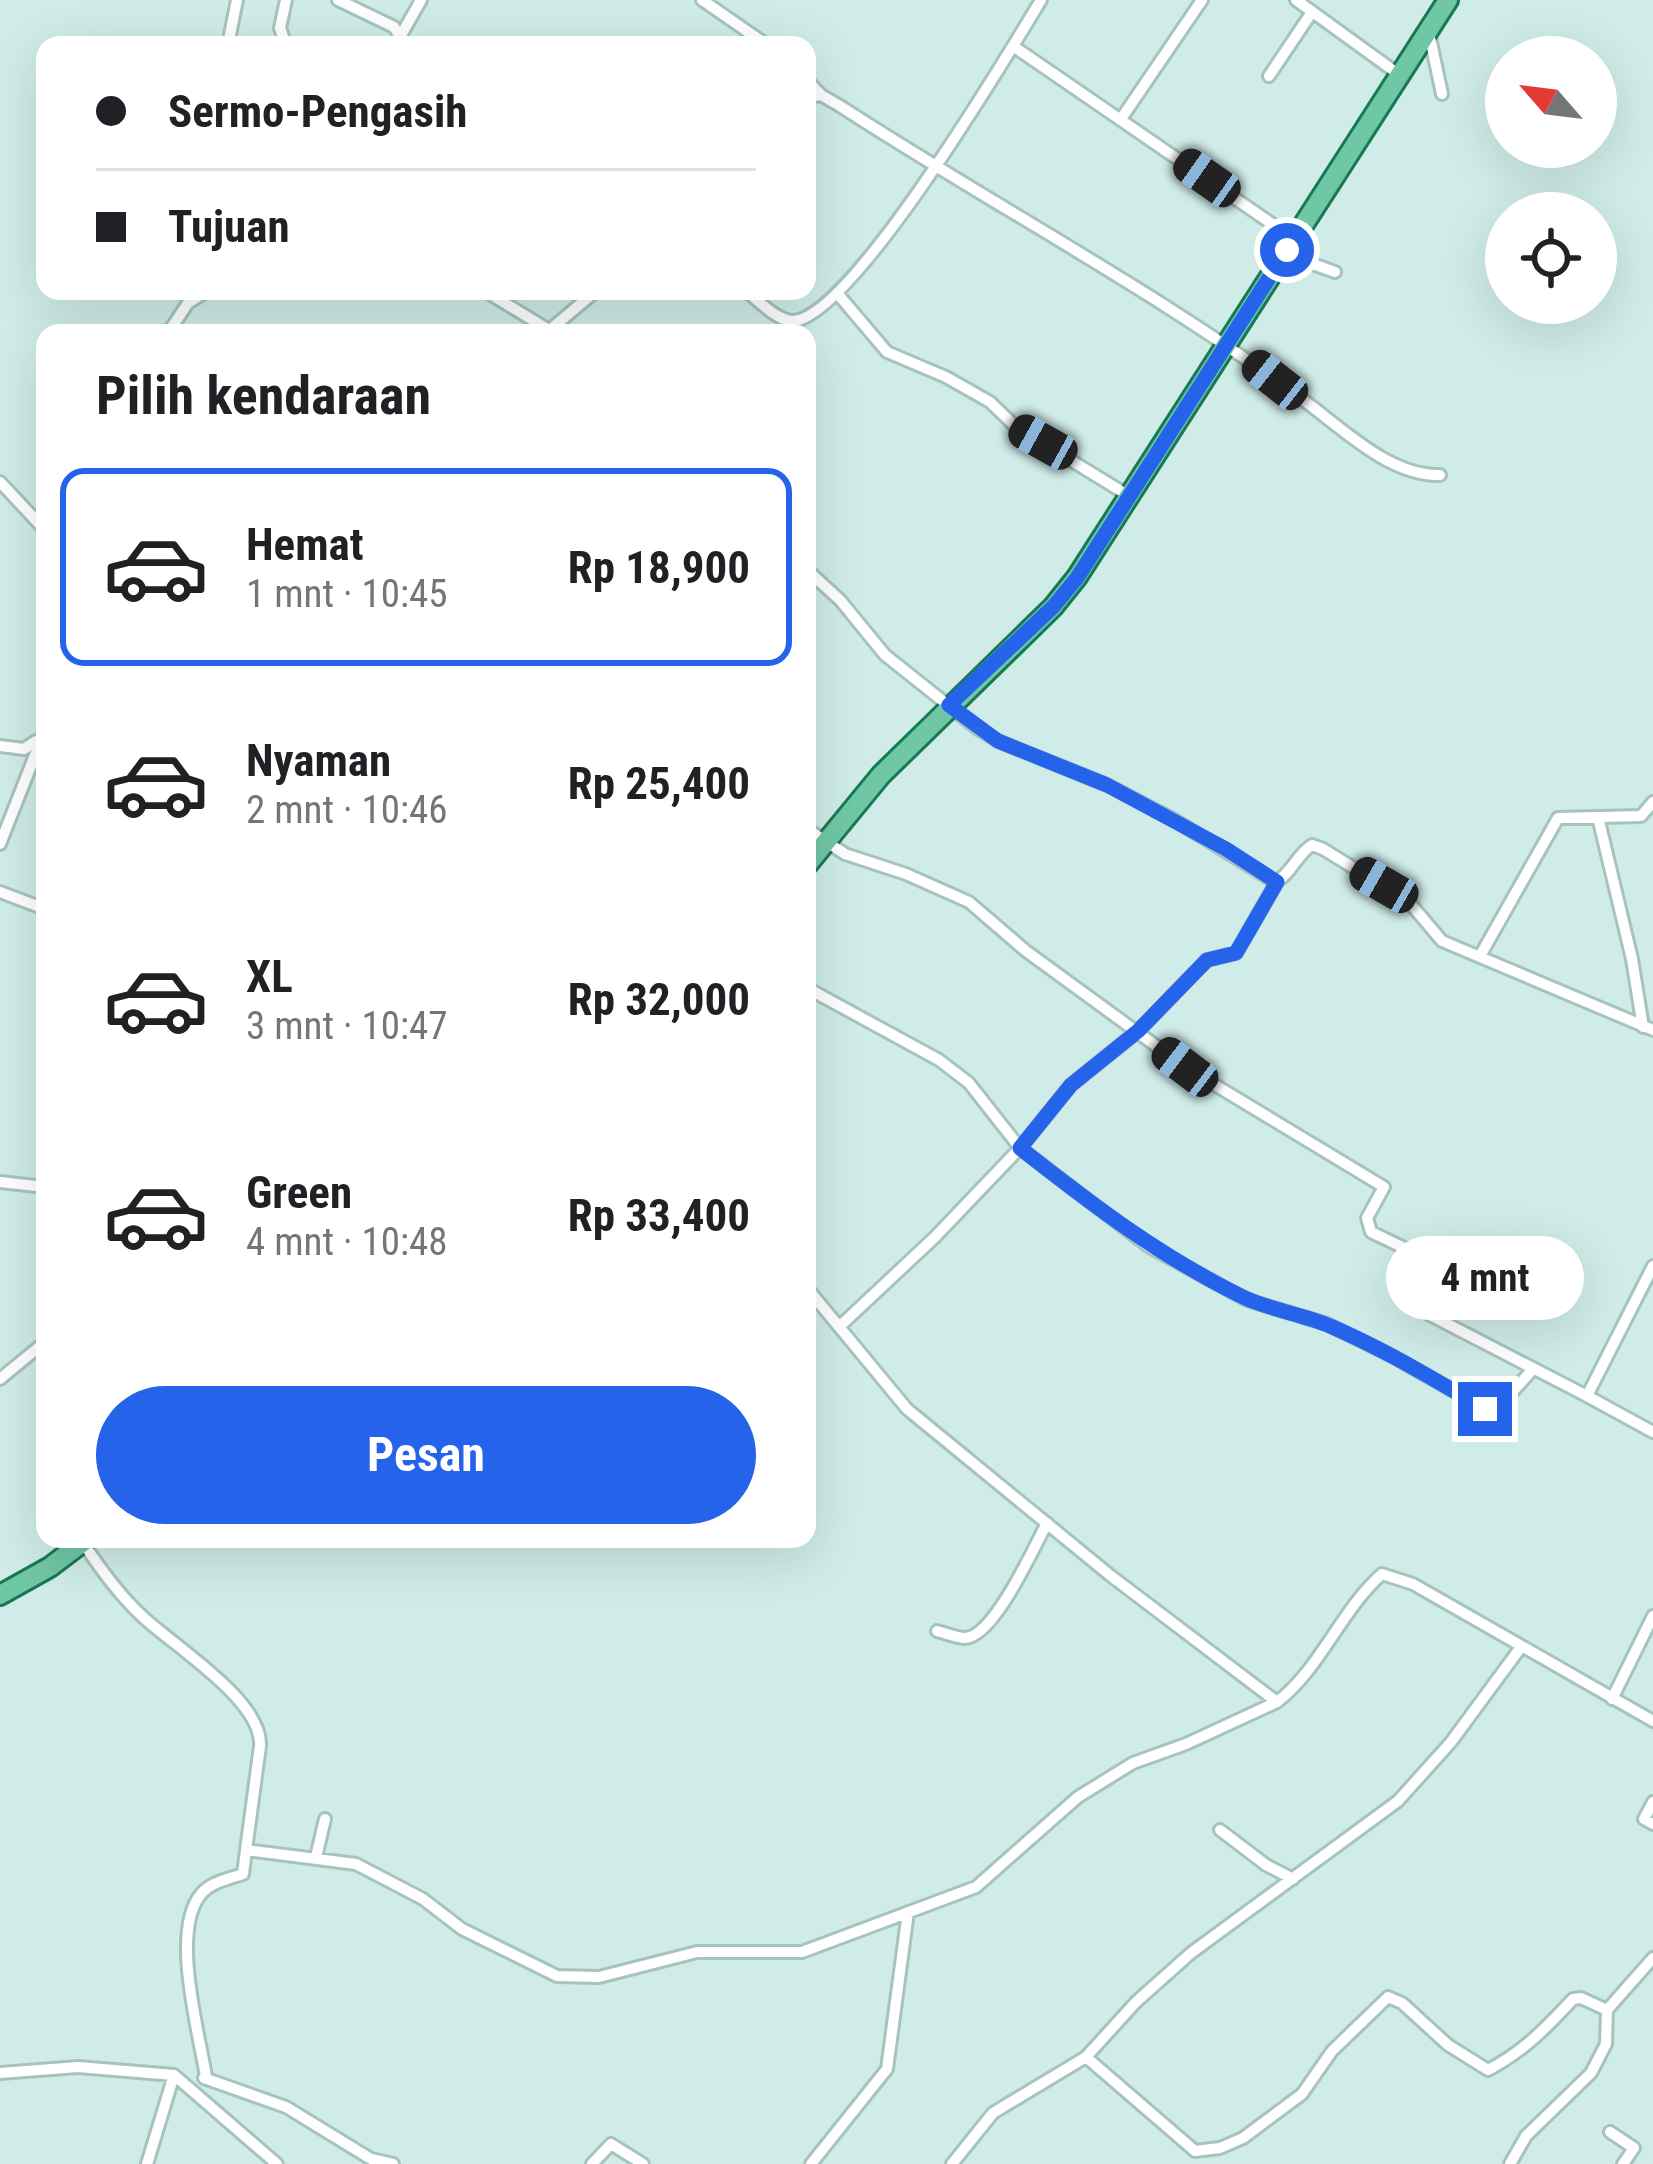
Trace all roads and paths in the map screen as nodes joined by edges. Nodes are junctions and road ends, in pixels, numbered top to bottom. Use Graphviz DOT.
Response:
graph roads {
  1 [pos="237,0"];
  2 [pos="286,0"];
  3 [pos="338,0"];
  4 [pos="421,0"];
  5 [pos="702,0"];
  6 [pos="1041,0"];
  7 [pos="1202,0"];
  8 [pos="1296,0"];
  9 [pos="1448,0"];
  10 [pos="1312,12"];
  11 [pos="1429,33"];
  12 [pos="230,36"];
  13 [pos="283,36"];
  14 [pos="397,36"];
  15 [pos="402,36"];
  16 [pos="753,36"];
  17 [pos="1013,46"];
  18 [pos="1269,76"];
  19 [pos="1401,76"];
  20 [pos="816,93"];
  21 [pos="1442,94"];
  22 [pos="1121,118"];
  23 [pos="933,166"];
  24 [pos="1290,246"];
  25 [pos="1335,272"];
  26 [pos="837,293"];
  27 [pos="193,300"];
  28 [pos="499,300"];
  29 [pos="585,300"];
  30 [pos="758,300"];
  31 [pos="795,321"];
  32 [pos="174,324"];
  33 [pos="536,324"];
  34 [pos="557,324"];
  35 [pos="793,324"];
  36 [pos="1227,343"];
  37 [pos="1440,475"];
  38 [pos="0,482"];
  39 [pos="1129,496"];
  40 [pos="36,520"];
  41 [pos="816,578"];
  42 [pos="949,705"];
  43 [pos="36,739"];
  44 [pos="0,746"];
  45 [pos="36,752"];
  46 [pos="1653,802"];
  47 [pos="1598,818"];
  48 [pos="816,834"];
  49 [pos="825,839"];
  50 [pos="0,844"];
  51 [pos="816,852"];
  52 [pos="1277,882"];
  53 [pos="0,892"];
  54 [pos="36,906"];
  55 [pos="1480,956"];
  56 [pos="816,993"];
  57 [pos="1648,1029"];
  58 [pos="1138,1031"];
  59 [pos="1020,1148"];
  60 [pos="0,1182"];
  61 [pos="36,1186"];
  62 [pos="1653,1266"];
  63 [pos="816,1299"];
  64 [pos="838,1327"];
  65 [pos="36,1349"];
  66 [pos="1533,1369"];
  67 [pos="0,1379"];
  68 [pos="1587,1396"];
  69 [pos="1505,1400"];
  70 [pos="1485,1409"];
  71 [pos="1653,1432"];
  72 [pos="1047,1522"];
  73 [pos="74,1548"];
  74 [pos="89,1548"];
  75 [pos="0,1595"];
  76 [pos="1653,1616"];
  77 [pos="937,1631"];
  78 [pos="1521,1647"];
  79 [pos="1612,1699"];
  80 [pos="1277,1702"];
  81 [pos="1653,1721"];
  82 [pos="1653,1802"];
  83 [pos="325,1819"];
  84 [pos="1653,1825"];
  85 [pos="1220,1830"];
  86 [pos="246,1850"];
  87 [pos="316,1857"];
  88 [pos="1293,1879"];
  89 [pos="908,1912"];
  90 [pos="1653,1958"];
  91 [pos="1607,2010"];
  92 [pos="1086,2056"];
  93 [pos="0,2073"];
  94 [pos="174,2075"];
  95 [pos="206,2077"];
  96 [pos="192,2088"];
  97 [pos="1610,2132"];
  98 [pos="147,2164"];
  99 [pos="277,2164"];
  100 [pos="393,2164"];
  101 [pos="592,2164"];
  102 [pos="643,2164"];
  103 [pos="811,2164"];
  104 [pos="952,2164"];
  105 [pos="1510,2164"];
  106 [pos="1623,2164"];
  1 -- 12 [label="street"];
  2 -- 13 [label="street"];
  3 -- 14 [label="street"];
  4 -- 15 [label="street"];
  5 -- 16 [label="street"];
  6 -- 17 [label="street"];
  7 -- 22 [label="street"];
  8 -- 10 [label="street"];
  9 -- 11 [label="main road"];
  10 -- 18 [label="street"];
  10 -- 19 [label="street"];
  11 -- 19 [label="main road"];
  11 -- 21 [label="street"];
  17 -- 22 [label="street"];
  17 -- 23 [label="street"];
  19 -- 24 [label="main road"];
  20 -- 23 [label="street"];
  22 -- 24 [label="street"];
  23 -- 26 [label="street"];
  23 -- 36 [label="street"];
  24 -- 25 [label="street"];
  24 -- 36 [label="main road"];
  26 -- 31 [label="street"];
  26 -- 39 [label="street"];
  27 -- 32 [label="street"];
  28 -- 33 [label="street"];
  29 -- 34 [label="street"];
  30 -- 31 [label="street"];
  31 -- 35 [label="street"];
  36 -- 37 [label="street"];
  36 -- 39 [label="main road"];
  38 -- 40 [label="street"];
  39 -- 42 [label="main road"];
  41 -- 42 [label="street"];
  42 -- 49 [label="main road"];
  42 -- 52 [label="street"];
  43 -- 44 [label="street"];
  45 -- 50 [label="street"];
  46 -- 47 [label="street"];
  47 -- 55 [label="street"];
  47 -- 57 [label="street"];
  48 -- 49 [label="street"];
  49 -- 51 [label="main road"];
  49 -- 58 [label="street"];
  52 -- 55 [label="street"];
  52 -- 58 [label="street"];
  53 -- 54 [label="street"];
  55 -- 57 [label="street"];
  56 -- 59 [label="street"];
  58 -- 59 [label="street"];
  58 -- 66 [label="street"];
  59 -- 64 [label="street"];
  59 -- 70 [label="street"];
  60 -- 61 [label="street"];
  62 -- 68 [label="street"];
  63 -- 64 [label="street"];
  64 -- 72 [label="street"];
  65 -- 67 [label="street"];
  66 -- 68 [label="street"];
  66 -- 69 [label="street"];
  68 -- 71 [label="street"];
  72 -- 77 [label="street"];
  72 -- 80 [label="street"];
  73 -- 75 [label="main road"];
  74 -- 86 [label="street"];
  76 -- 79 [label="street"];
  78 -- 79 [label="street"];
  78 -- 80 [label="street"];
  78 -- 88 [label="street"];
  79 -- 81 [label="street"];
  80 -- 89 [label="street"];
  82 -- 84 [label="street"];
  83 -- 87 [label="street"];
  85 -- 88 [label="street"];
  86 -- 87 [label="street"];
  86 -- 95 [label="street"];
  87 -- 89 [label="street"];
  88 -- 92 [label="street"];
  89 -- 103 [label="street"];
  90 -- 91 [label="street"];
  91 -- 92 [label="street"];
  91 -- 105 [label="street"];
  92 -- 104 [label="street"];
  93 -- 94 [label="street"];
  94 -- 96 [label="street"];
  94 -- 98 [label="street"];
  95 -- 96 [label="street"];
  95 -- 100 [label="street"];
  96 -- 99 [label="street"];
  97 -- 106 [label="street"];
  101 -- 102 [label="street"];
}
